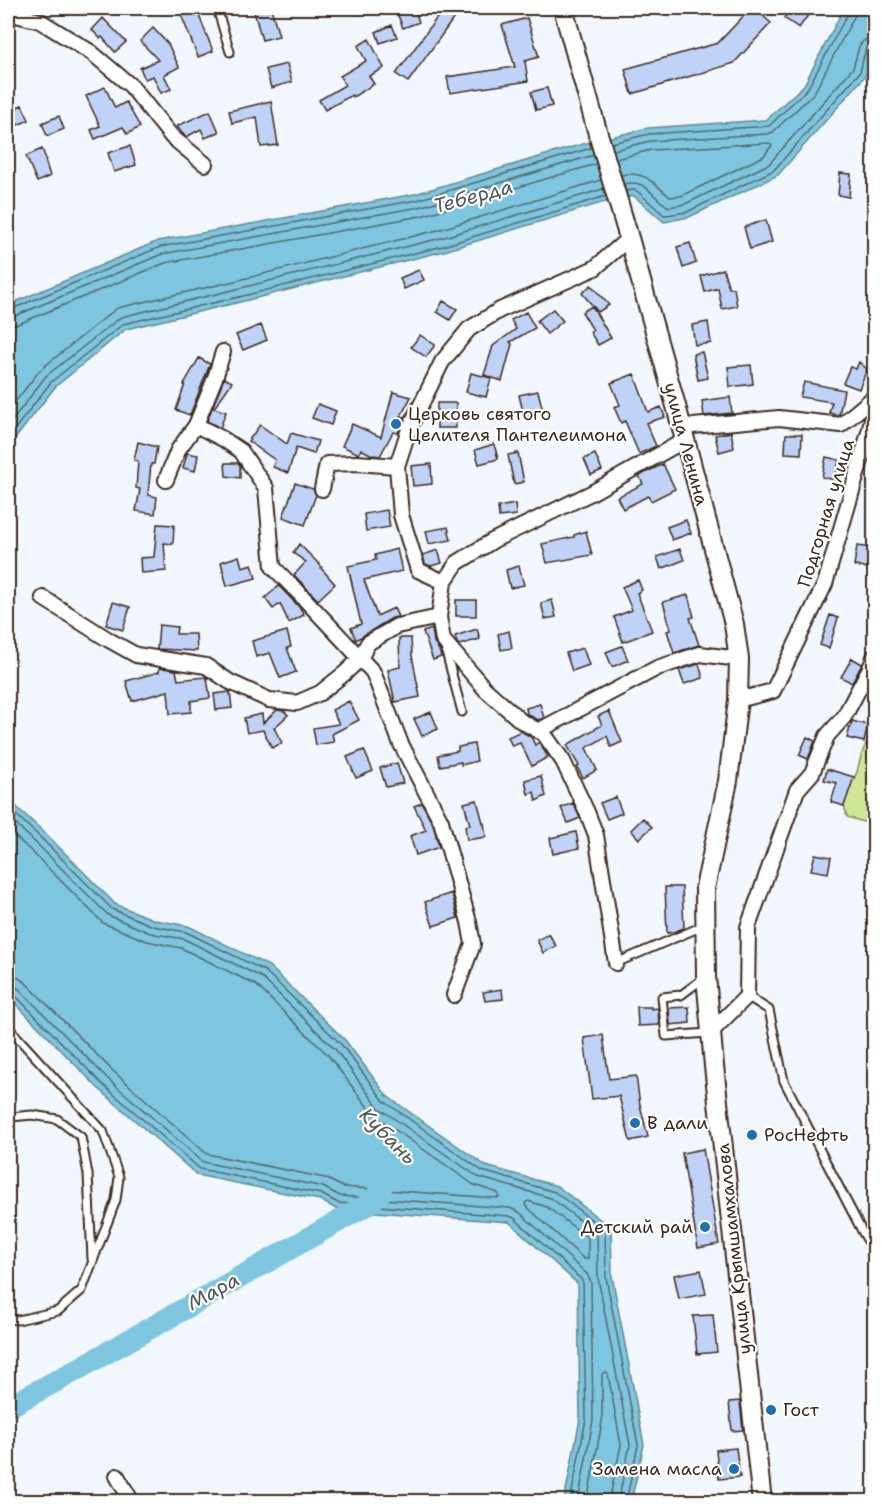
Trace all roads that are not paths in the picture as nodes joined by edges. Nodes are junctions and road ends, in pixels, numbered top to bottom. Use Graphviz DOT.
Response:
graph roads {
  1 [pos="217,8"];
  2 [pos="562,8"];
  3 [pos="8,13"];
  4 [pos="230,52"];
  5 [pos="205,164"];
  6 [pos="629,238"];
  7 [pos="223,352"];
  8 [pos="874,397"];
  9 [pos="874,407"];
  10 [pos="196,425"];
  11 [pos="683,433"];
  12 [pos="398,466"];
  13 [pos="166,480"];
  14 [pos="322,489"];
  15 [pos="444,582"];
  16 [pos="43,598"];
  17 [pos="440,617"];
  18 [pos="443,640"];
  19 [pos="874,657"];
  20 [pos="360,659"];
  21 [pos="739,659"];
  22 [pos="738,700"];
  23 [pos="462,712"];
  24 [pos="538,731"];
  25 [pos="705,888"];
  26 [pos="706,926"];
  27 [pos="616,963"];
  28 [pos="706,976"];
  29 [pos="454,995"];
  30 [pos="747,996"];
  31 [pos="8,1027"];
  32 [pos="711,1032"];
  33 [pos="8,1122"];
  34 [pos="874,1251"];
  35 [pos="92,1261"];
  36 [pos="8,1319"];
  37 [pos="117,1476"];
  38 [pos="132,1502"];
  39 [pos="762,1502"];
  1 -- 4 [label="lane"];
  2 -- 6 [label="main road, улица Ленина"];
  3 -- 5 [label="street"];
  6 -- 11 [label="main road, улица Ленина"];
  6 -- 12 [label="street"];
  7 -- 10 [label="street"];
  8 -- 11 [label="street"];
  9 -- 22 [label="street, Подгорная улица"];
  10 -- 13 [label="street"];
  10 -- 20 [label="street"];
  11 -- 15 [label="street"];
  11 -- 21 [label="main road, улица Ленина"];
  12 -- 14 [label="street"];
  12 -- 15 [label="street"];
  15 -- 17 [label="street"];
  16 -- 20 [label="street"];
  17 -- 18 [label="street"];
  17 -- 20 [label="street"];
  18 -- 23 [label="lane"];
  18 -- 24 [label="street"];
  19 -- 30 [label="street"];
  20 -- 29 [label="street"];
  21 -- 22 [label="main road, улица Ленина"];
  21 -- 24 [label="street"];
  22 -- 25 [label="main road, улица Ленина"];
  24 -- 27 [label="street"];
  25 -- 26 [label="main road, улица Крымшамхалова"];
  26 -- 27 [label="lane"];
  26 -- 28 [label="main road, улица Крымшамхалова"];
  28 -- 32 [label="main road, улица Крымшамхалова"];
  28 -- 32 [label="lane"];
  30 -- 32 [label="street"];
  30 -- 34 [label="lane"];
  31 -- 35 [label="lane"];
  32 -- 39 [label="main road, улица Крымшамхалова"];
  33 -- 35 [label="lane"];
  35 -- 36 [label="lane"];
  37 -- 38 [label="street"];
}
